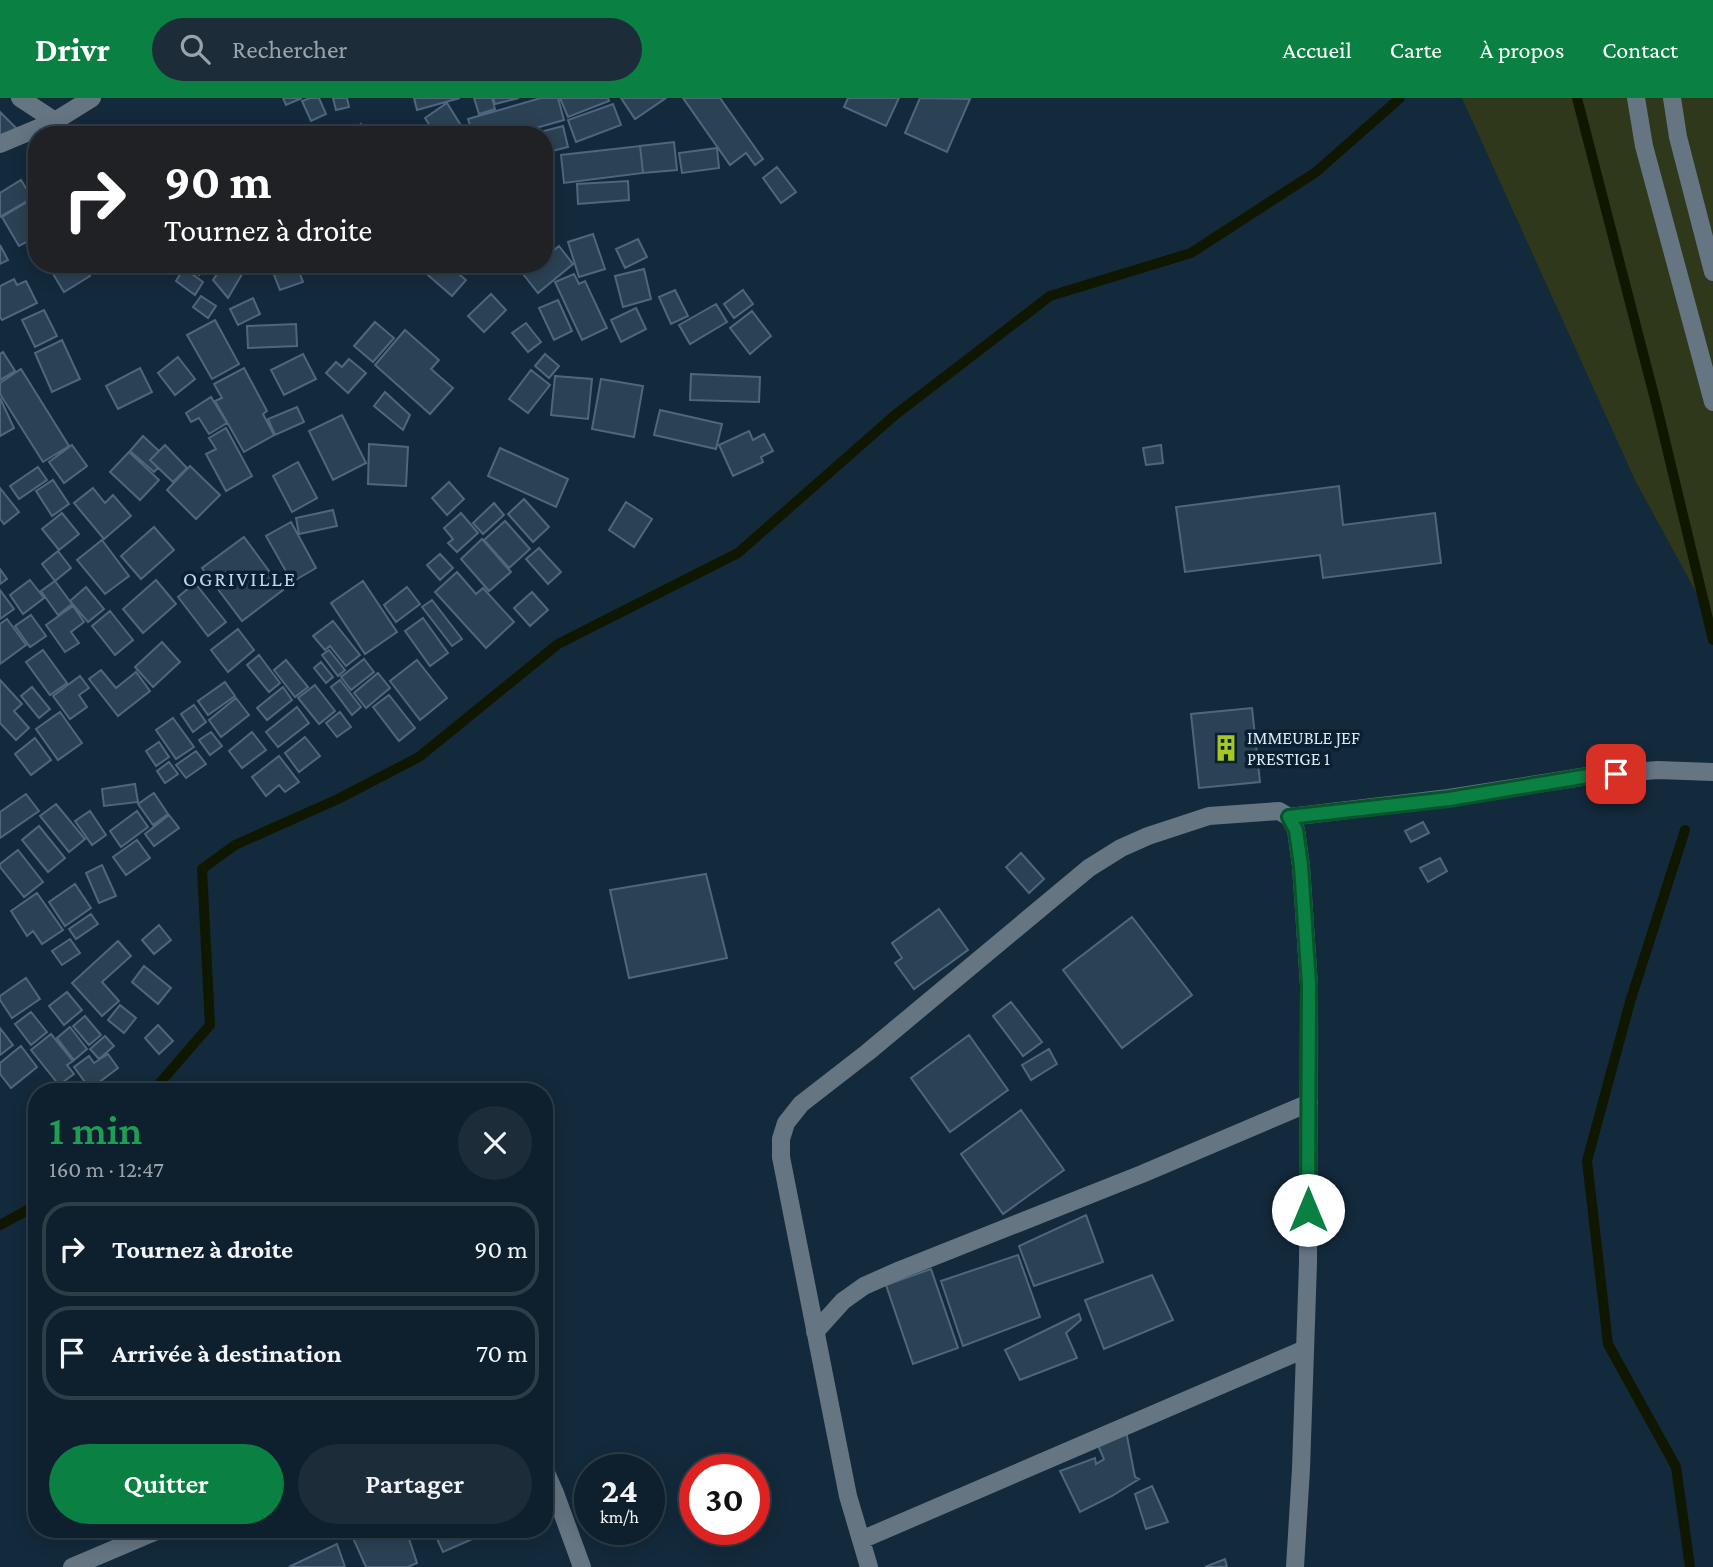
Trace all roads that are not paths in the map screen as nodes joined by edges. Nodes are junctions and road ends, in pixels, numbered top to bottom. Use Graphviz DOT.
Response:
graph roads {
  1 [pos="20,98"];
  2 [pos="92,98"];
  3 [pos="1636,98"];
  4 [pos="1672,98"];
  5 [pos="55,121"];
  6 [pos="43,126"];
  7 [pos="28,132"];
  8 [pos="0,144"];
  9 [pos="1713,272"];
  10 [pos="1713,402"];
  11 [pos="1713,772"];
  12 [pos="1289,817"];
  13 [pos="1309,1103"];
  14 [pos="815,1332"];
  15 [pos="1305,1349"];
  16 [pos="553,1488"];
  17 [pos="140,1538"];
  18 [pos="860,1540"];
  19 [pos="72,1567"];
  20 [pos="582,1567"];
  21 [pos="869,1567"];
  22 [pos="1295,1567"];
  1 -- 5 [label="street"];
  2 -- 5 [label="street"];
  3 -- 10 [label="street"];
  4 -- 9 [label="street"];
  5 -- 6 [label="street"];
  7 -- 8 [label="street"];
  11 -- 12 [label="street"];
  12 -- 13 [label="street"];
  12 -- 14 [label="street"];
  13 -- 14 [label="street"];
  13 -- 15 [label="street"];
  14 -- 18 [label="street"];
  15 -- 18 [label="street"];
  15 -- 22 [label="street"];
  16 -- 20 [label="street"];
  17 -- 19 [label="street"];
  18 -- 21 [label="street"];
}
